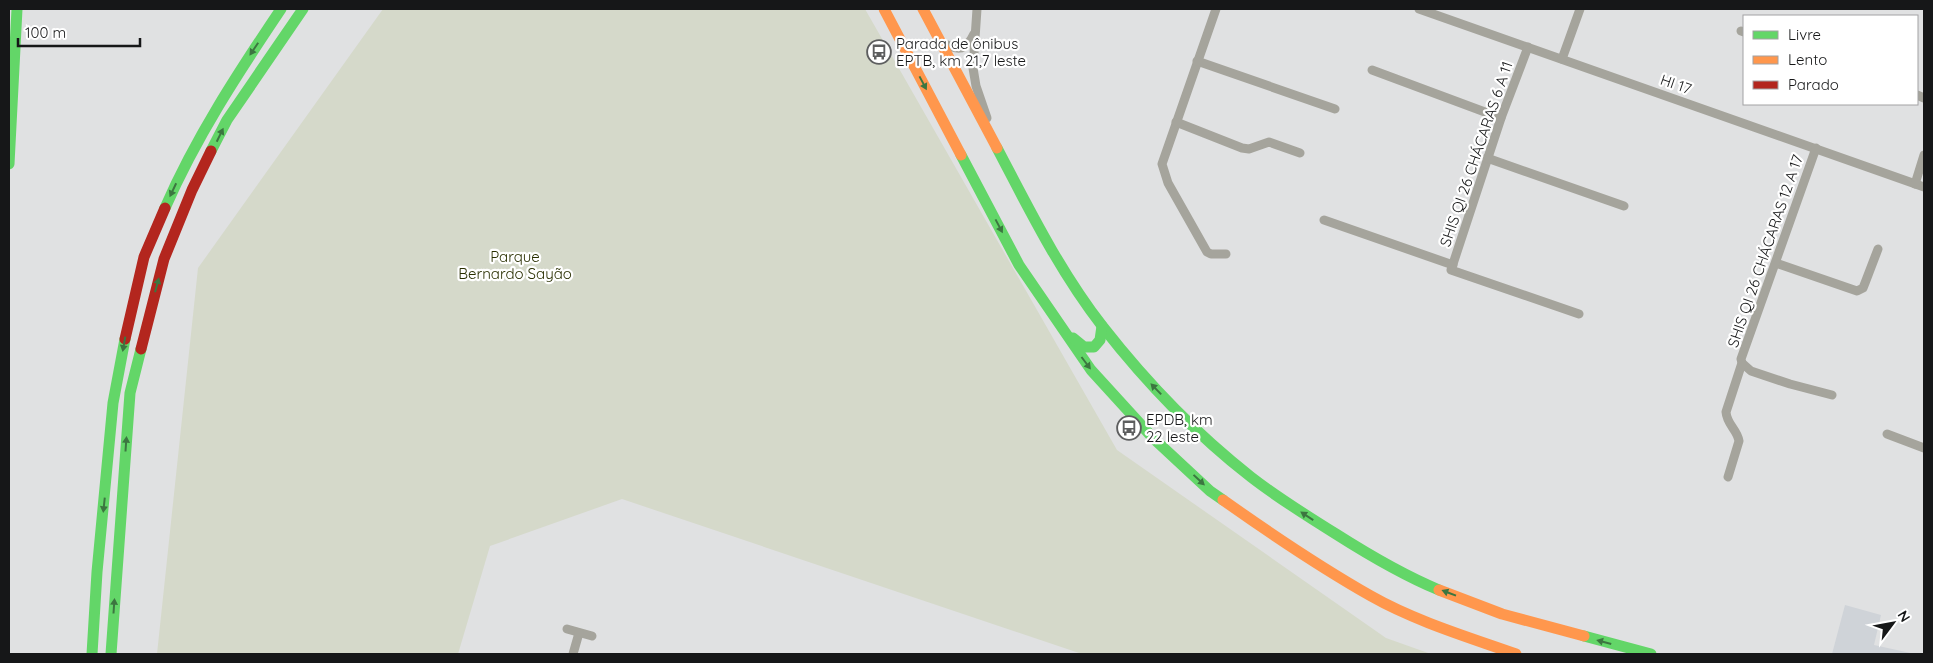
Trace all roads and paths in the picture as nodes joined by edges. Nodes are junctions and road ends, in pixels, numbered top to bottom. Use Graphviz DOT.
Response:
graph roads {
  1 [pos="17,9"];
  2 [pos="282,9"];
  3 [pos="303,9"];
  4 [pos="884,9"];
  5 [pos="923,9"];
  6 [pos="977,9"];
  7 [pos="1216,9"];
  8 [pos="1419,9"];
  9 [pos="1580,9"];
  10 [pos="976,29"];
  11 [pos="940,41"];
  12 [pos="1528,47"];
  13 [pos="1562,58"];
  14 [pos="1197,61"];
  15 [pos="1372,70"];
  16 [pos="1334,109"];
  17 [pos="1501,118"];
  18 [pos="1176,122"];
  19 [pos="1816,148"];
  20 [pos="1300,153"];
  21 [pos="1924,155"];
  22 [pos="1488,158"];
  23 [pos="9,164"];
  24 [pos="1005,165"];
  25 [pos="1920,186"];
  26 [pos="1624,206"];
  27 [pos="1324,220"];
  28 [pos="1878,249"];
  29 [pos="1226,254"];
  30 [pos="1776,263"];
  31 [pos="1452,268"];
  32 [pos="1579,314"];
  33 [pos="1052,315"];
  34 [pos="1102,326"];
  35 [pos="1742,363"];
  36 [pos="1832,395"];
  37 [pos="1886,434"];
  38 [pos="1924,448"];
  39 [pos="1728,477"];
  40 [pos="566,630"];
  41 [pos="579,632"];
  42 [pos="592,636"];
  43 [pos="92,654"];
  44 [pos="111,654"];
  45 [pos="573,654"];
  46 [pos="1516,654"];
  47 [pos="1651,654"];
  1 -- 23 [label="main road"];
  2 -- 43 [label="main road, one-way"];
  44 -- 3 [label="main road, one-way"];
  4 -- 33 [label="main road, one-way"];
  5 -- 11 [label="main road"];
  6 -- 10 [label="street"];
  7 -- 14 [label="street"];
  8 -- 12 [label="street, HI 17"];
  9 -- 13 [label="street"];
  10 -- 11 [label="street"];
  10 -- 24 [label="street"];
  11 -- 24 [label="main road"];
  12 -- 13 [label="street, HI 17"];
  12 -- 17 [label="street, SHIS QI 26 CHÁCARAS 6 A 11"];
  13 -- 19 [label="street, HI 17"];
  14 -- 16 [label="street"];
  14 -- 18 [label="street"];
  15 -- 17 [label="street"];
  17 -- 22 [label="street, SHIS QI 26 CHÁCARAS 6 A 11"];
  18 -- 20 [label="street"];
  18 -- 29 [label="street"];
  19 -- 25 [label="street, HI 17"];
  19 -- 30 [label="street, SHIS QI 26 CHÁCARAS 12 A 17"];
  21 -- 25 [label="street"];
  22 -- 26 [label="street"];
  22 -- 31 [label="street, SHIS QI 26 CHÁCARAS 6 A 11"];
  24 -- 34 [label="main road"];
  27 -- 31 [label="street"];
  28 -- 30 [label="street"];
  30 -- 35 [label="street, SHIS QI 26 CHÁCARAS 12 A 17"];
  31 -- 32 [label="street"];
  33 -- 34 [label="main road"];
  33 -- 46 [label="main road, one-way"];
  47 -- 34 [label="main road, one-way"];
  35 -- 36 [label="street"];
  35 -- 39 [label="street, SHIS QI 26 CHÁCARAS 12 A 17"];
  37 -- 38 [label="street"];
  40 -- 41 [label="street"];
  41 -- 42 [label="street"];
  41 -- 45 [label="street"];
}
